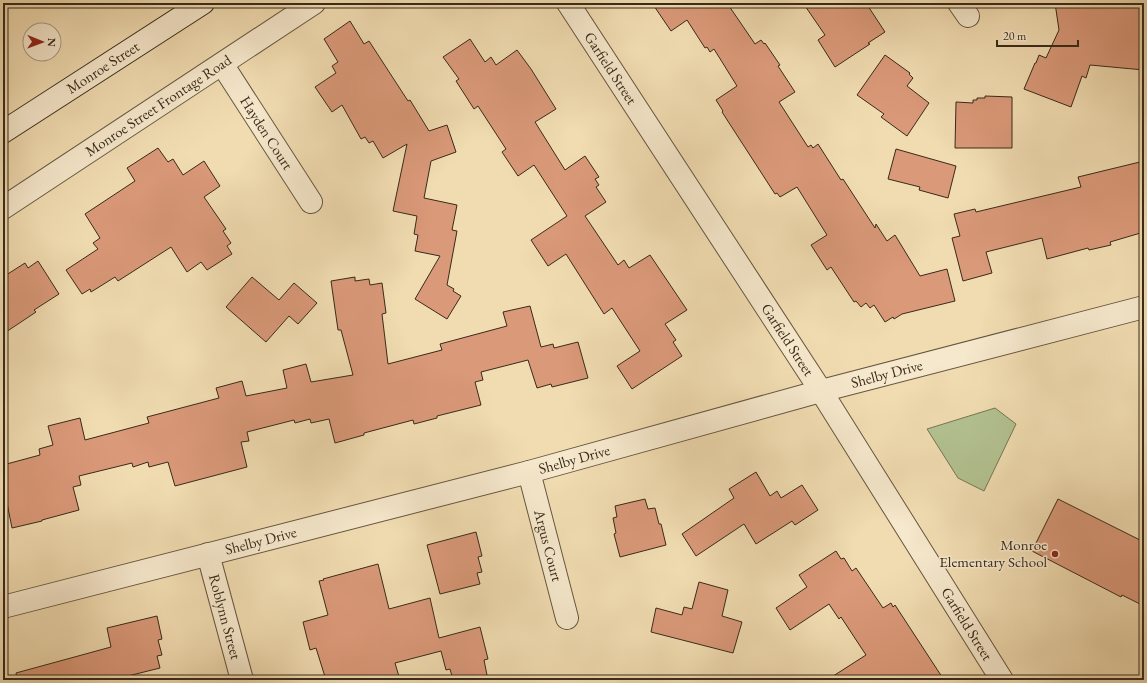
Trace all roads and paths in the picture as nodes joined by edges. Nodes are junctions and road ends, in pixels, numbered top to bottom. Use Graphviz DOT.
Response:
graph roads {
  1 [pos="203,3"];
  2 [pos="314,3"];
  3 [pos="568,3"];
  4 [pos="222,64"];
  5 [pos="3,132"];
  6 [pos="311,202"];
  7 [pos="3,208"];
  8 [pos="1144,307"];
  9 [pos="821,391"];
  10 [pos="529,472"];
  11 [pos="208,554"];
  12 [pos="3,607"];
  13 [pos="567,618"];
  14 [pos="242,680"];
  15 [pos="1002,680"];
  1 -- 5 [label="street, Monroe Street"];
  2 -- 4 [label="street, Monroe Street Frontage Road"];
  3 -- 9 [label="street, Garfield Street"];
  4 -- 6 [label="street, Hayden Court"];
  4 -- 7 [label="street, Monroe Street Frontage Road"];
  8 -- 9 [label="street, Shelby Drive"];
  9 -- 10 [label="street, Shelby Drive"];
  9 -- 15 [label="street, Garfield Street"];
  10 -- 11 [label="street, Shelby Drive"];
  10 -- 13 [label="street, Argus Court"];
  11 -- 12 [label="street, Shelby Drive"];
  11 -- 14 [label="street, Roblynn Street"];
}
